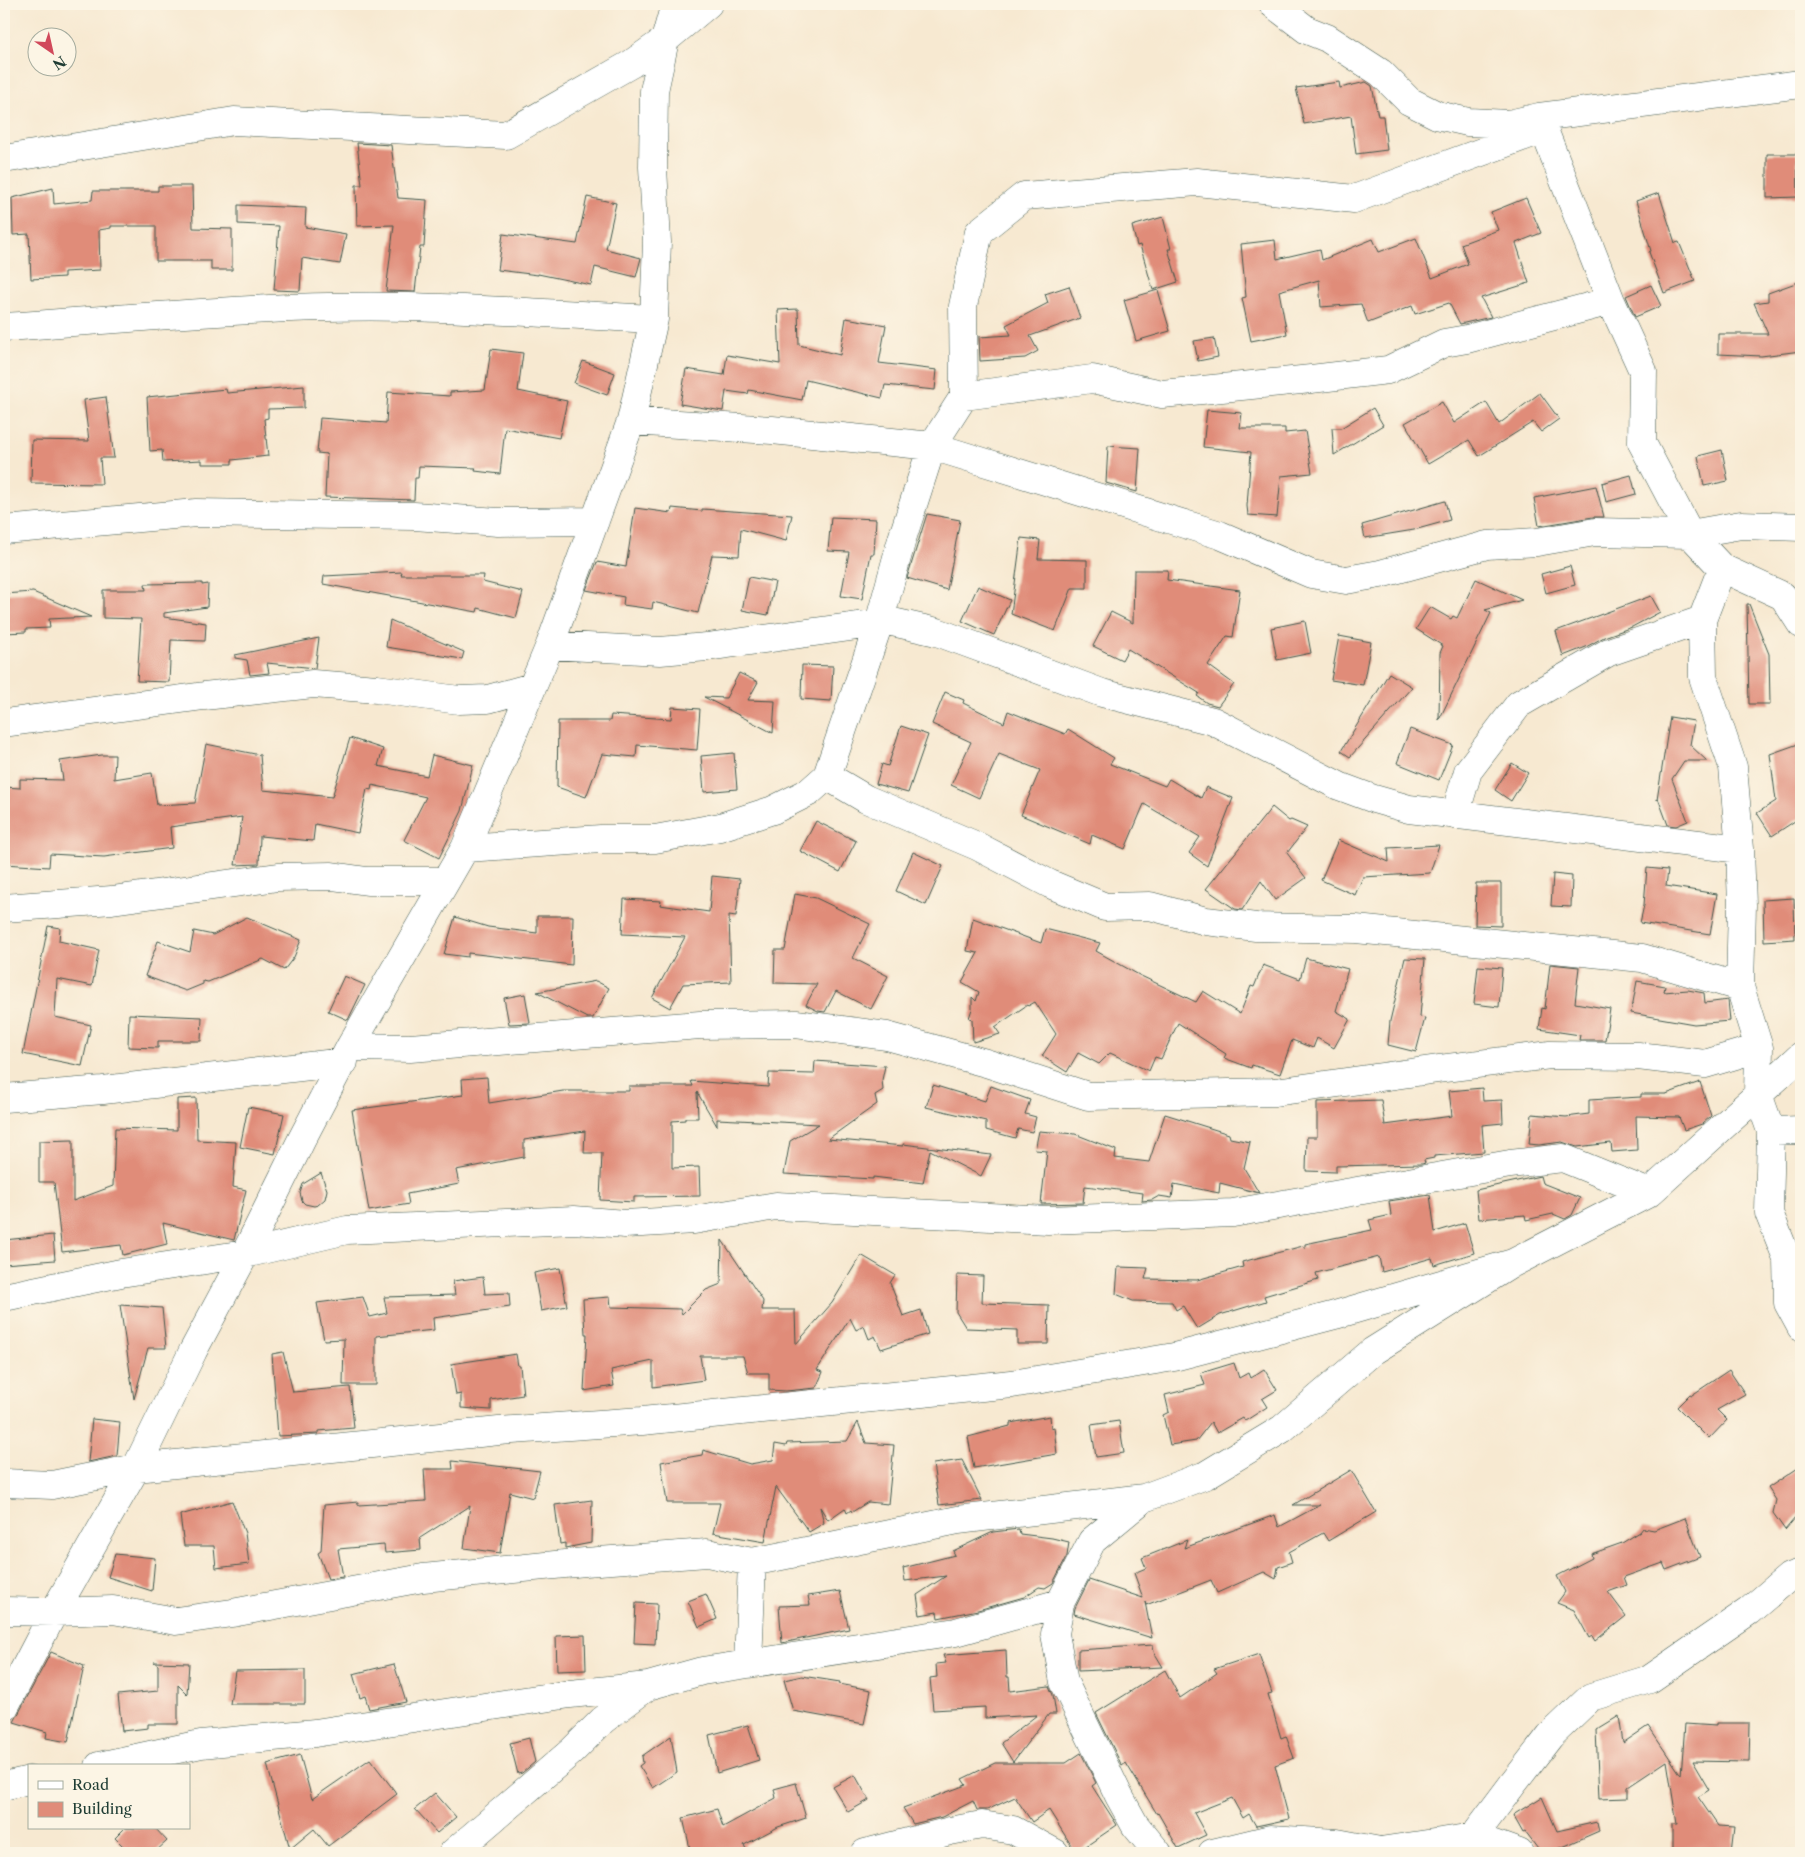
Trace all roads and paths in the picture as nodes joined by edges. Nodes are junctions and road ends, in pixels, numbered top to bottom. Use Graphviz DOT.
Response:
graph roads {
  1 [pos="675,4"];
  2 [pos="708,4"];
  3 [pos="1273,4"];
  4 [pos="665,40"];
  5 [pos="1801,84"];
  6 [pos="1541,123"];
  7 [pos="4,159"];
  8 [pos="1611,301"];
  9 [pos="654,319"];
  10 [pos="4,327"];
  11 [pos="964,396"];
  12 [pos="631,421"];
  13 [pos="932,446"];
  14 [pos="595,521"];
  15 [pos="1801,527"];
  16 [pos="4,530"];
  17 [pos="1690,534"];
  18 [pos="1722,568"];
  19 [pos="1702,620"];
  20 [pos="879,621"];
  21 [pos="1801,624"];
  22 [pos="550,645"];
  23 [pos="532,687"];
  24 [pos="4,723"];
  25 [pos="827,776"];
  26 [pos="1455,815"];
  27 [pos="465,848"];
  28 [pos="1740,849"];
  29 [pos="445,881"];
  30 [pos="4,908"];
  31 [pos="1740,988"];
  32 [pos="1759,1048"];
  33 [pos="347,1054"];
  34 [pos="1801,1056"];
  35 [pos="1758,1094"];
  36 [pos="4,1098"];
  37 [pos="1801,1130"];
  38 [pos="1771,1131"];
  39 [pos="1649,1194"];
  40 [pos="245,1254"];
  41 [pos="1513,1263"];
  42 [pos="4,1297"];
  43 [pos="1801,1327"];
  44 [pos="136,1468"];
  45 [pos="4,1483"];
  46 [pos="1144,1498"];
  47 [pos="752,1562"];
  48 [pos="1801,1574"];
  49 [pos="1060,1603"];
  50 [pos="4,1611"];
  51 [pos="54,1612"];
  52 [pos="748,1664"];
  53 [pos="648,1686"];
  54 [pos="4,1708"];
  55 [pos="107,1764"];
  56 [pos="28,1780"];
  57 [pos="4,1786"];
  58 [pos="1468,1845"];
  59 [pos="454,1853"];
  60 [pos="865,1853"];
  61 [pos="1055,1853"];
  62 [pos="1158,1853"];
  63 [pos="1212,1853"];
  64 [pos="1519,1853"];
  1 -- 4 [label="street"];
  2 -- 4 [label="street"];
  3 -- 6 [label="street"];
  4 -- 7 [label="street"];
  4 -- 9 [label="street"];
  5 -- 6 [label="street"];
  6 -- 8 [label="street"];
  6 -- 11 [label="street"];
  8 -- 11 [label="street"];
  8 -- 17 [label="street"];
  9 -- 10 [label="street"];
  9 -- 12 [label="street"];
  11 -- 13 [label="street"];
  12 -- 13 [label="street"];
  12 -- 14 [label="street"];
  13 -- 17 [label="street"];
  13 -- 20 [label="street"];
  14 -- 16 [label="street"];
  14 -- 22 [label="street"];
  15 -- 17 [label="street"];
  17 -- 18 [label="street"];
  18 -- 19 [label="street"];
  18 -- 21 [label="street"];
  19 -- 26 [label="street"];
  19 -- 28 [label="street"];
  20 -- 22 [label="street"];
  20 -- 25 [label="street"];
  20 -- 26 [label="street"];
  22 -- 23 [label="street"];
  23 -- 24 [label="street"];
  23 -- 27 [label="street"];
  25 -- 27 [label="street"];
  25 -- 31 [label="street"];
  26 -- 28 [label="street"];
  27 -- 29 [label="street"];
  28 -- 31 [label="street"];
  29 -- 30 [label="street"];
  29 -- 33 [label="street"];
  31 -- 32 [label="street"];
  32 -- 33 [label="street"];
  32 -- 35 [label="street"];
  33 -- 36 [label="street"];
  33 -- 40 [label="street"];
  34 -- 35 [label="street"];
  35 -- 38 [label="street"];
  35 -- 39 [label="street"];
  37 -- 38 [label="street"];
  38 -- 43 [label="street"];
  39 -- 40 [label="street"];
  39 -- 41 [label="street"];
  40 -- 42 [label="street"];
  40 -- 44 [label="street"];
  41 -- 44 [label="street"];
  41 -- 46 [label="street"];
  44 -- 45 [label="street"];
  44 -- 51 [label="street"];
  46 -- 47 [label="street"];
  46 -- 49 [label="street"];
  47 -- 51 [label="street"];
  47 -- 52 [label="street"];
  48 -- 58 [label="street"];
  49 -- 52 [label="street"];
  49 -- 62 [label="street"];
  50 -- 51 [label="street"];
  51 -- 54 [label="street"];
  52 -- 53 [label="street"];
  53 -- 55 [label="street"];
  53 -- 59 [label="street"];
  56 -- 57 [label="street"];
  58 -- 63 [label="street"];
  58 -- 64 [label="street"];
  60 -- 61 [label="street"];
}
